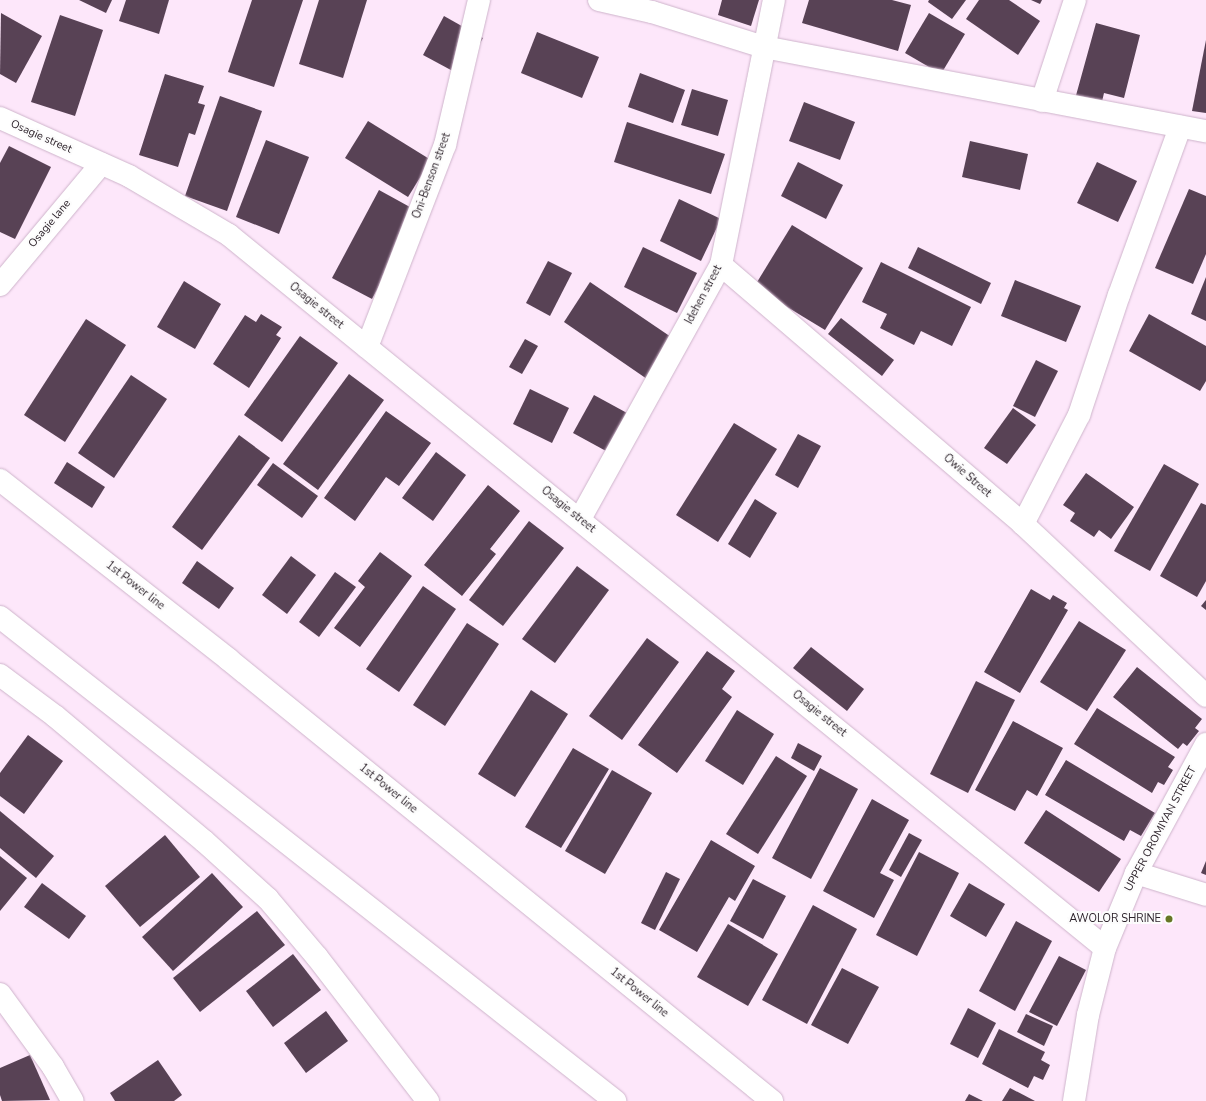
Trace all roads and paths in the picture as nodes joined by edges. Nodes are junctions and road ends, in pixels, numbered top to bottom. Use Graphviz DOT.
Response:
graph roads {
  1 [pos="479,0"];
  2 [pos="599,0"];
  3 [pos="774,0"];
  4 [pos="1075,0"];
  5 [pos="764,47"];
  6 [pos="1042,102"];
  7 [pos="0,118"];
  8 [pos="1180,127"];
  9 [pos="1206,132"];
  10 [pos="101,164"];
  11 [pos="721,265"];
  12 [pos="0,285"];
  13 [pos="367,347"];
  14 [pos="0,480"];
  15 [pos="580,519"];
  16 [pos="1023,524"];
  17 [pos="0,617"];
  18 [pos="0,675"];
  19 [pos="1206,696"];
  20 [pos="1206,744"];
  21 [pos="1136,873"];
  22 [pos="1206,895"];
  23 [pos="1105,948"];
  24 [pos="0,994"];
  25 [pos="1080,1098"];
  26 [pos="73,1101"];
  27 [pos="428,1101"];
  28 [pos="616,1101"];
  29 [pos="772,1101"];
  1 -- 13 [label="street, Oni-Benson street"];
  2 -- 5 [label="street"];
  3 -- 5 [label="street, Idehen street"];
  4 -- 6 [label="street"];
  5 -- 6 [label="street"];
  5 -- 11 [label="street, Idehen street"];
  6 -- 8 [label="street"];
  7 -- 10 [label="street, Osagie street"];
  8 -- 9 [label="street"];
  8 -- 16 [label="street"];
  10 -- 12 [label="street, Osagie lane"];
  10 -- 13 [label="street, Osagie street"];
  11 -- 15 [label="street, Idehen street"];
  11 -- 16 [label="street, Owie Street"];
  13 -- 15 [label="street, Osagie street"];
  14 -- 29 [label="street, 1st Power line"];
  15 -- 23 [label="street, Osagie street"];
  16 -- 19 [label="street, Owie Street"];
  17 -- 28 [label="street"];
  18 -- 27 [label="street"];
  20 -- 21 [label="street, UPPER OROMIYAN STREET"];
  21 -- 22 [label="street"];
  21 -- 23 [label="street, UPPER OROMIYAN STREET"];
  23 -- 25 [label="street, UPPER OROMIYAN STREET"];
  24 -- 26 [label="street"];
}
